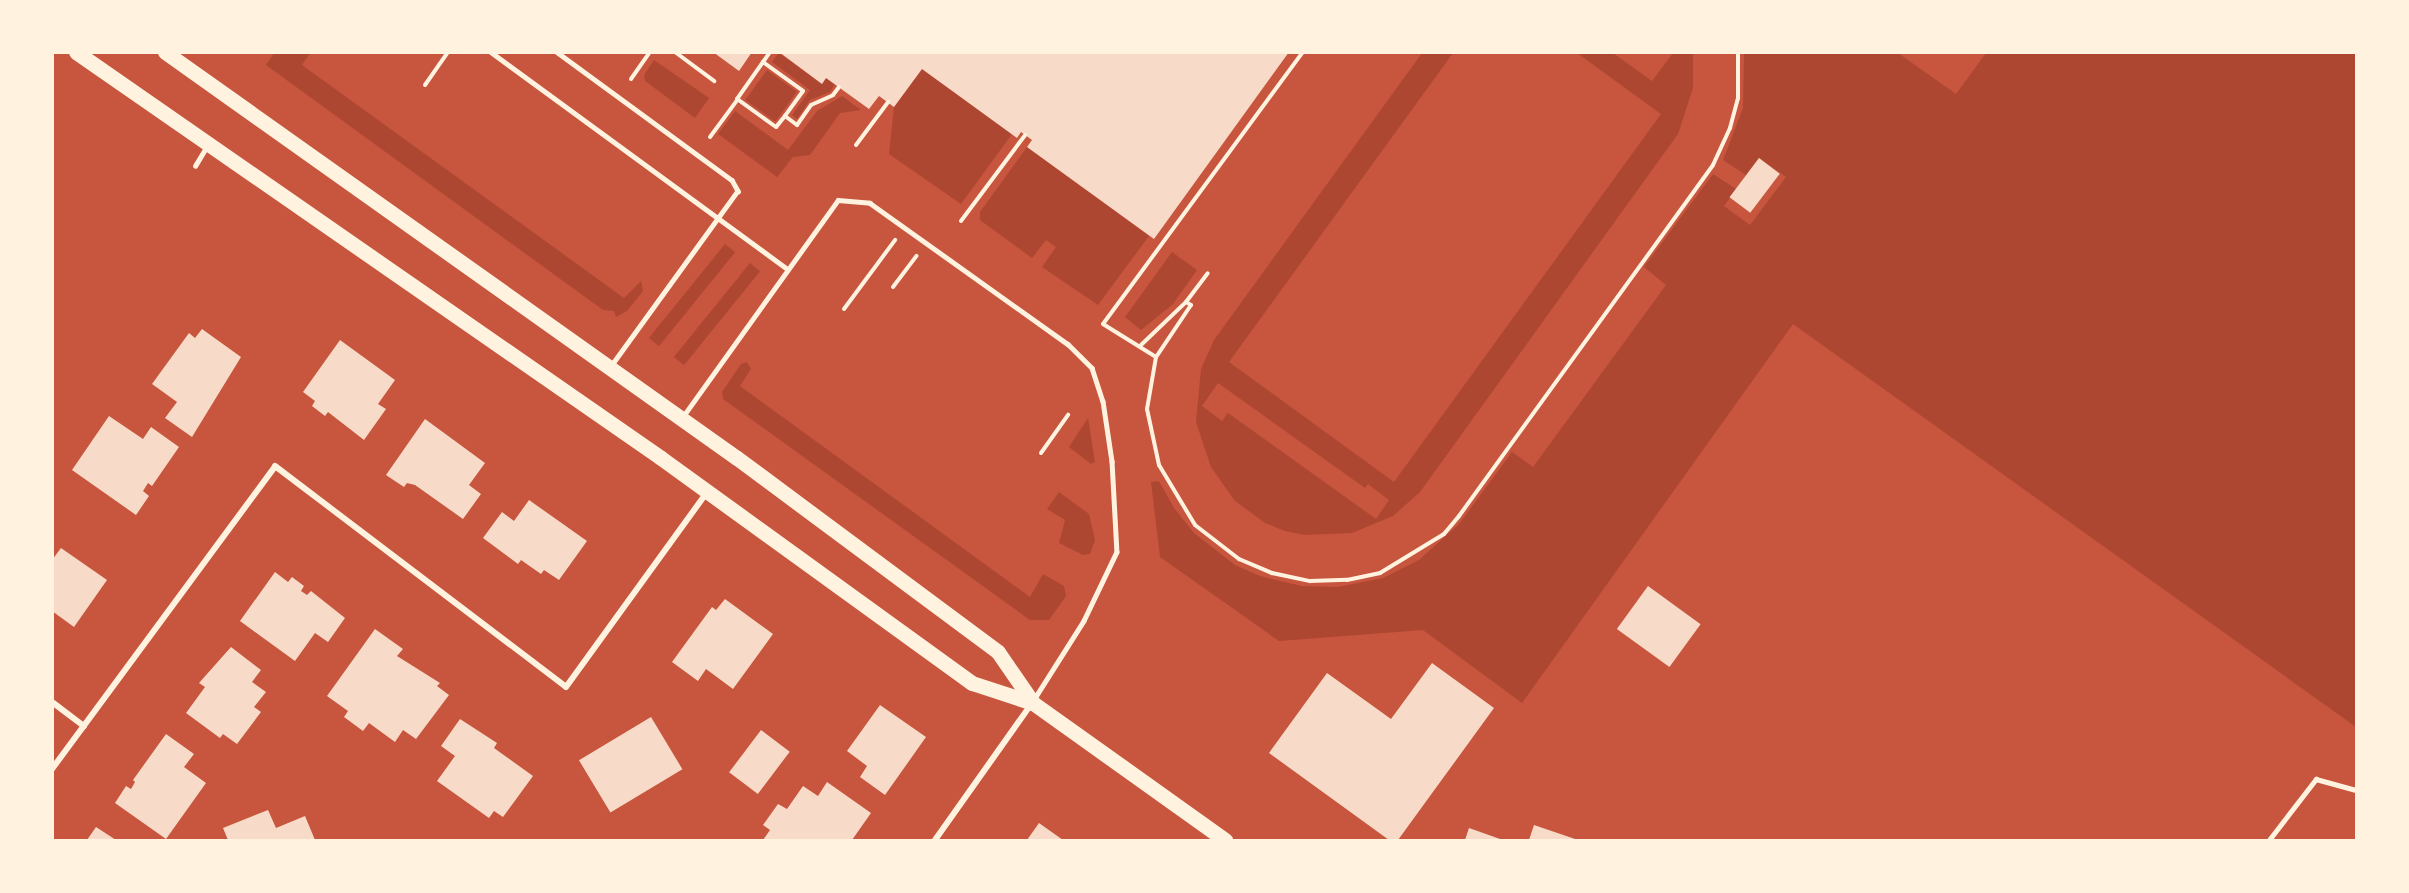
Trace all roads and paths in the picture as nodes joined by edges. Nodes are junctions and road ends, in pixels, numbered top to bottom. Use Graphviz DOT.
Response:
graph roads {
  1 [pos="76,52"];
  2 [pos="165,52"];
  3 [pos="448,52"];
  4 [pos="491,52"];
  5 [pos="557,52"];
  6 [pos="650,52"];
  7 [pos="675,52"];
  8 [pos="770,52"];
  9 [pos="1303,52"];
  10 [pos="1738,52"];
  11 [pos="763,62"];
  12 [pos="631,79"];
  13 [pos="714,81"];
  14 [pos="425,85"];
  15 [pos="839,87"];
  16 [pos="738,99"];
  17 [pos="888,102"];
  18 [pos="785,116"];
  19 [pos="1025,135"];
  20 [pos="710,137"];
  21 [pos="209,144"];
  22 [pos="856,145"];
  23 [pos="195,166"];
  24 [pos="719,218"];
  25 [pos="961,221"];
  26 [pos="904,227"];
  27 [pos="926,243"];
  28 [pos="787,268"];
  29 [pos="1208,273"];
  30 [pos="893,287"];
  31 [pos="1186,302"];
  32 [pos="843,309"];
  33 [pos="1141,345"];
  34 [pos="1156,357"];
  35 [pos="610,368"];
  36 [pos="1068,415"];
  37 [pos="682,419"];
  38 [pos="1041,453"];
  39 [pos="707,491"];
  40 [pos="52,702"];
  41 [pos="1033,703"];
  42 [pos="84,726"];
  43 [pos="52,770"];
  44 [pos="2356,790"];
  45 [pos="934,840"];
  46 [pos="1225,840"];
  47 [pos="2269,840"];
  1 -- 21 [label="main road"];
  2 -- 35 [label="main road"];
  3 -- 14 [label="path"];
  4 -- 24 [label="lane"];
  5 -- 24 [label="lane"];
  6 -- 12 [label="path"];
  7 -- 13 [label="path"];
  8 -- 11 [label="path"];
  9 -- 33 [label="path"];
  10 -- 34 [label="path"];
  11 -- 16 [label="path"];
  11 -- 18 [label="path"];
  15 -- 18 [label="path"];
  16 -- 18 [label="path"];
  16 -- 20 [label="path"];
  17 -- 22 [label="path"];
  19 -- 25 [label="path"];
  21 -- 23 [label="lane"];
  21 -- 39 [label="main road"];
  24 -- 28 [label="lane"];
  24 -- 35 [label="lane"];
  26 -- 27 [label="lane"];
  26 -- 28 [label="lane"];
  26 -- 32 [label="path"];
  27 -- 30 [label="path"];
  27 -- 41 [label="lane"];
  28 -- 37 [label="lane"];
  29 -- 31 [label="path"];
  31 -- 33 [label="path"];
  31 -- 34 [label="path"];
  33 -- 34 [label="path"];
  35 -- 37 [label="main road"];
  36 -- 38 [label="path"];
  37 -- 41 [label="main road"];
  39 -- 41 [label="main road"];
  39 -- 42 [label="street"];
  40 -- 42 [label="street"];
  41 -- 45 [label="street"];
  41 -- 46 [label="main road"];
  42 -- 43 [label="street"];
  44 -- 47 [label="lane"];
}
